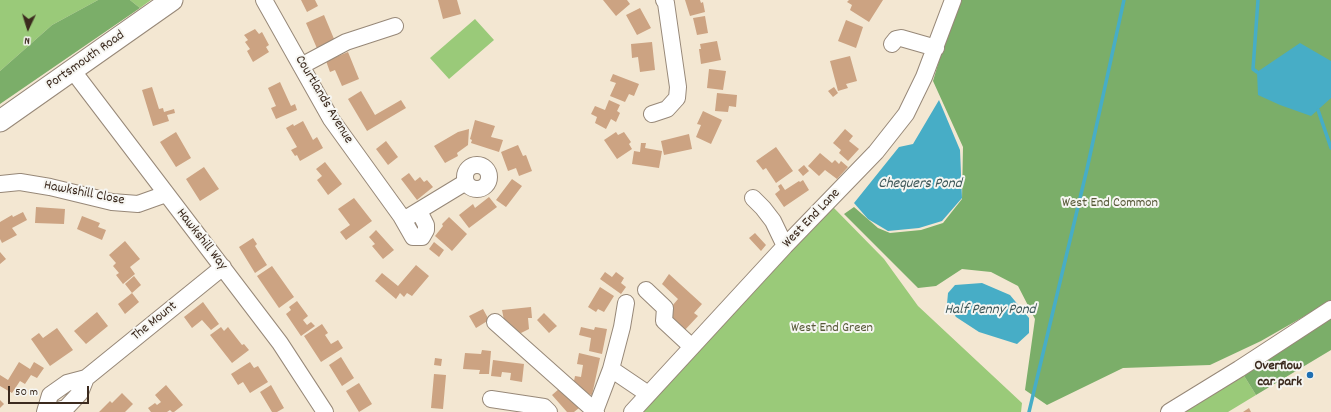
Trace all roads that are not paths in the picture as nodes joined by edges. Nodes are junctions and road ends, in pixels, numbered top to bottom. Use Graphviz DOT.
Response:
graph roads {
  1 [pos="264,0"];
  2 [pos="664,0"];
  3 [pos="953,0"];
  4 [pos="161,3"];
  5 [pos="395,26"];
  6 [pos="892,44"];
  7 [pos="936,48"];
  8 [pos="301,66"];
  9 [pos="72,71"];
  10 [pos="652,114"];
  11 [pos="0,121"];
  12 [pos="466,182"];
  13 [pos="0,184"];
  14 [pos="166,194"];
  15 [pos="753,198"];
  16 [pos="419,211"];
  17 [pos="401,216"];
  18 [pos="785,246"];
  19 [pos="223,267"];
  20 [pos="646,290"];
  21 [pos="626,303"];
  22 [pos="1331,309"];
  23 [pos="495,322"];
  24 [pos="692,347"];
  25 [pos="612,369"];
  26 [pos="86,378"];
  27 [pos="648,394"];
  28 [pos="491,399"];
  29 [pos="45,412"];
  30 [pos="49,412"];
  31 [pos="325,412"];
  32 [pos="549,412"];
  33 [pos="596,412"];
  34 [pos="632,412"];
  35 [pos="1169,412"];
  1 -- 8 [label="street, Courtlands Avenue"];
  2 -- 10 [label="street"];
  3 -- 7 [label="street, West End Lane"];
  4 -- 9 [label="main road, Portsmouth Road"];
  5 -- 8 [label="street"];
  6 -- 7 [label="street"];
  7 -- 18 [label="street, West End Lane"];
  8 -- 17 [label="street, Courtlands Avenue"];
  9 -- 11 [label="main road, Portsmouth Road"];
  9 -- 14 [label="street, Hawkshill Way"];
  12 -- 16 [label="street"];
  13 -- 14 [label="street, Hawkshill Close"];
  14 -- 19 [label="street, Hawkshill Way"];
  15 -- 18 [label="street"];
  16 -- 17 [label="street"];
  16 -- 17 [label="street, Courtlands Avenue"];
  18 -- 24 [label="street, West End Lane"];
  19 -- 26 [label="street, The Mount"];
  19 -- 31 [label="street, Hawkshill Way"];
  20 -- 24 [label="street"];
  21 -- 25 [label="street"];
  22 -- 35 [label="street"];
  23 -- 33 [label="street"];
  24 -- 27 [label="street, West End Lane"];
  25 -- 27 [label="street"];
  25 -- 33 [label="street"];
  26 -- 29 [label="street, The Mount"];
  26 -- 30 [label="street, The Mount"];
  27 -- 34 [label="street, West End Lane"];
  28 -- 32 [label="street"];
}
